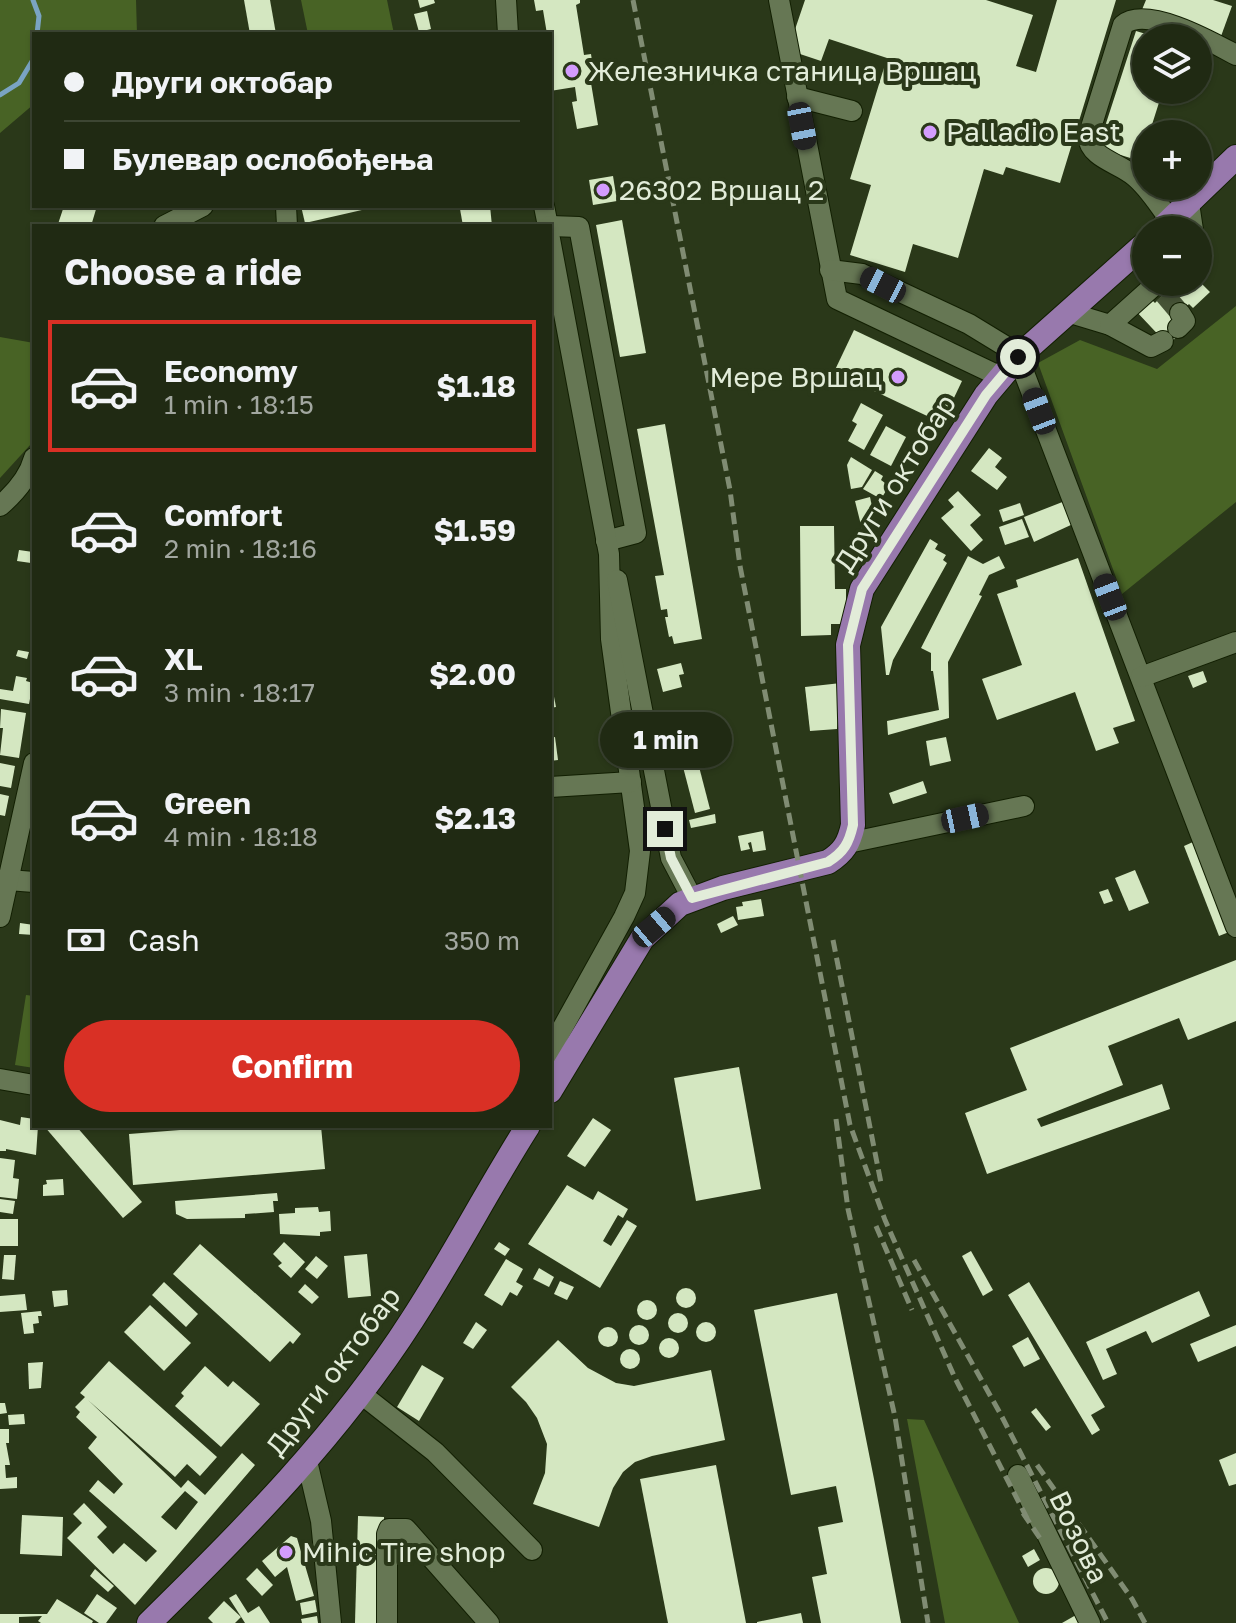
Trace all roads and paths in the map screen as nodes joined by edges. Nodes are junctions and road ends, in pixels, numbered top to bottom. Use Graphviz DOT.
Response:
graph roads {
  1 [pos="506,0"];
  2 [pos="779,0"];
  3 [pos="508,32"];
  4 [pos="1236,55"];
  5 [pos="797,97"];
  6 [pos="852,111"];
  7 [pos="1236,157"];
  8 [pos="199,208"];
  9 [pos="1166,216"];
  10 [pos="1181,216"];
  11 [pos="168,224"];
  12 [pos="552,226"];
  13 [pos="552,250"];
  14 [pos="1132,255"];
  15 [pos="830,270"];
  16 [pos="1147,296"];
  17 [pos="1067,312"];
  18 [pos="948,315"];
  19 [pos="1110,325"];
  20 [pos="1174,327"];
  21 [pos="926,342"];
  22 [pos="1018,357"];
  23 [pos="1001,377"];
  24 [pos="32,464"];
  25 [pos="0,506"];
  26 [pos="607,548"];
  27 [pos="609,612"];
  28 [pos="1236,642"];
  29 [pos="633,652"];
  30 [pos="614,671"];
  31 [pos="1141,677"];
  32 [pos="32,772"];
  33 [pos="631,782"];
  34 [pos="552,787"];
  35 [pos="1024,806"];
  36 [pos="848,843"];
  37 [pos="8,880"];
  38 [pos="32,882"];
  39 [pos="692,898"];
  40 [pos="0,917"];
  41 [pos="1236,927"];
  42 [pos="552,1052"];
  43 [pos="0,1079"];
  44 [pos="32,1085"];
  45 [pos="552,1088"];
  46 [pos="527,1128"];
  47 [pos="360,1393"];
  48 [pos="307,1461"];
  49 [pos="1018,1475"];
  50 [pos="532,1550"];
  51 [pos="149,1623"];
  52 [pos="331,1623"];
  53 [pos="387,1623"];
  54 [pos="489,1623"];
  55 [pos="1090,1623"];
  1 -- 3 [label="street"];
  2 -- 5 [label="street"];
  4 -- 9 [label="street"];
  5 -- 6 [label="street"];
  5 -- 15 [label="street"];
  7 -- 10 [label="main road"];
  8 -- 11 [label="street"];
  12 -- 26 [label="street"];
  13 -- 26 [label="street"];
  14 -- 17 [label="main road, Други октобар"];
  15 -- 18 [label="street"];
  15 -- 21 [label="street"];
  16 -- 19 [label="street"];
  17 -- 19 [label="street"];
  17 -- 22 [label="main road, Други октобар"];
  18 -- 21 [label="street"];
  18 -- 22 [label="street"];
  19 -- 20 [label="street"];
  21 -- 23 [label="street"];
  22 -- 23 [label="main road, Други октобар"];
  22 -- 31 [label="street"];
  23 -- 36 [label="main road, Други октобар"];
  24 -- 25 [label="street"];
  26 -- 27 [label="street"];
  26 -- 29 [label="street"];
  27 -- 29 [label="street"];
  27 -- 30 [label="street"];
  28 -- 31 [label="street"];
  29 -- 30 [label="street"];
  29 -- 39 [label="street"];
  30 -- 33 [label="street"];
  31 -- 41 [label="street"];
  32 -- 37 [label="street"];
  33 -- 34 [label="street"];
  33 -- 42 [label="street"];
  35 -- 36 [label="street"];
  36 -- 39 [label="main road"];
  37 -- 38 [label="street"];
  37 -- 40 [label="street"];
  39 -- 45 [label="main road"];
  43 -- 44 [label="street"];
  46 -- 47 [label="main road, Други октобар"];
  47 -- 48 [label="main road, Други октобар"];
  47 -- 50 [label="street"];
  48 -- 51 [label="main road, Други октобар"];
  48 -- 52 [label="street"];
  49 -- 55 [label="street, Возова"];
  53 -- 54 [label="street"];
}
